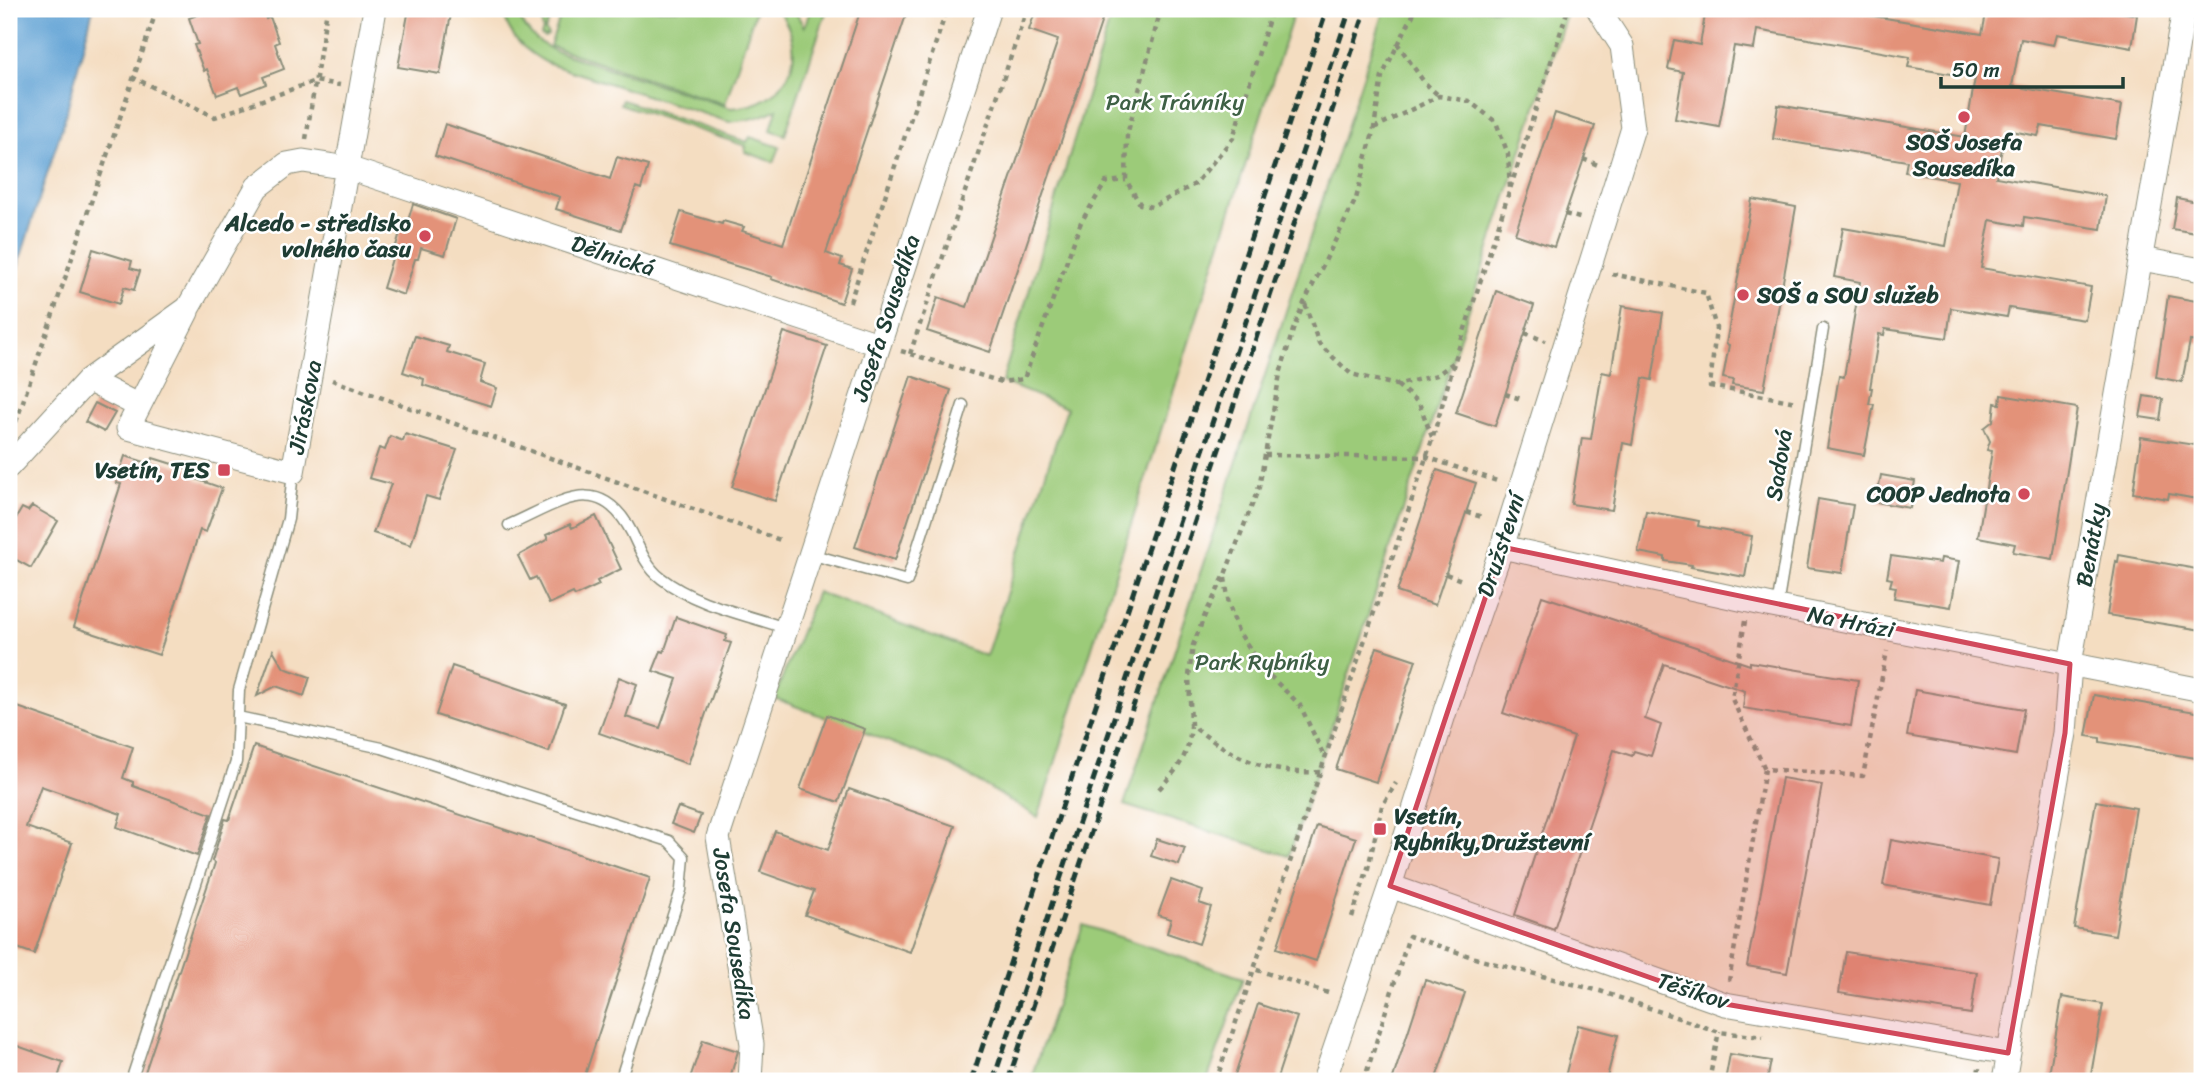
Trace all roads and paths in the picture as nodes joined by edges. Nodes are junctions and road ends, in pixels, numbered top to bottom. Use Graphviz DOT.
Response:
graph roads {
  1 [pos="157,9"];
  2 [pos="327,9"];
  3 [pos="375,9"];
  4 [pos="947,9"];
  5 [pos="989,9"];
  6 [pos="1027,9"];
  7 [pos="1161,9"];
  8 [pos="1272,9"];
  9 [pos="1416,9"];
  10 [pos="1568,9"];
  11 [pos="1598,9"];
  12 [pos="2184,9"];
  13 [pos="1397,43"];
  14 [pos="132,77"];
  15 [pos="315,81"];
  16 [pos="361,88"];
  17 [pos="1439,96"];
  18 [pos="1374,128"];
  19 [pos="1583,159"];
  20 [pos="303,161"];
  21 [pos="348,168"];
  22 [pos="1605,168"];
  23 [pos="1126,180"];
  24 [pos="1510,194"];
  25 [pos="1565,214"];
  26 [pos="1587,220"];
  27 [pos="2141,259"];
  28 [pos="1589,269"];
  29 [pos="2202,270"];
  30 [pos="850,302"];
  31 [pos="1304,303"];
  32 [pos="188,309"];
  33 [pos="1550,329"];
  34 [pos="1823,329"];
  35 [pos="1525,333"];
  36 [pos="1545,341"];
  37 [pos="878,344"];
  38 [pos="1541,353"];
  39 [pos="909,354"];
  40 [pos="1454,363"];
  41 [pos="312,373"];
  42 [pos="88,380"];
  43 [pos="1396,385"];
  44 [pos="1529,388"];
  45 [pos="1505,394"];
  46 [pos="1525,400"];
  47 [pos="963,405"];
  48 [pos="1810,405"];
  49 [pos="139,406"];
  50 [pos="1521,412"];
  51 [pos="13,431"];
  52 [pos="1433,437"];
  53 [pos="1265,455"];
  54 [pos="1426,457"];
  55 [pos="9,466"];
  56 [pos="1501,470"];
  57 [pos="293,472"];
  58 [pos="1497,481"];
  59 [pos="1494,492"];
  60 [pos="1488,510"];
  61 [pos="1466,512"];
  62 [pos="1485,518"];
  63 [pos="509,525"];
  64 [pos="1481,531"];
  65 [pos="783,541"];
  66 [pos="1502,547"];
  67 [pos="810,554"];
  68 [pos="1468,568"];
  69 [pos="1446,574"];
  70 [pos="1224,576"];
  71 [pos="1464,581"];
  72 [pos="1460,594"];
  73 [pos="1749,601"];
  74 [pos="1777,607"];
  75 [pos="785,628"];
  76 [pos="1892,629"];
  77 [pos="2070,664"];
  78 [pos="2202,690"];
  79 [pos="238,718"];
  80 [pos="1191,725"];
  81 [pos="1325,756"];
  82 [pos="1766,769"];
  83 [pos="1320,772"];
  84 [pos="1398,780"];
  85 [pos="1159,789"];
  86 [pos="1390,886"];
  87 [pos="1349,928"];
  88 [pos="1254,969"];
  89 [pos="1331,984"];
  90 [pos="1328,993"];
  91 [pos="1725,1004"];
  92 [pos="1324,1006"];
  93 [pos="1719,1032"];
  94 [pos="1773,1038"];
  95 [pos="2008,1053"];
  96 [pos="1965,1066"];
  97 [pos="131,1081"];
  98 [pos="620,1081"];
  99 [pos="750,1081"];
  100 [pos="1216,1081"];
  101 [pos="1324,1081"];
  102 [pos="1364,1081"];
  103 [pos="1709,1081"];
  104 [pos="1977,1081"];
  105 [pos="2004,1081"];
  1 -- 14 [label="path"];
  2 -- 15 [label="path"];
  3 -- 16 [label="street, Jiráskova"];
  4 -- 30 [label="path"];
  5 -- 37 [label="street, Josefa Sousedíka"];
  6 -- 39 [label="path"];
  7 -- 23 [label="path"];
  8 -- 23 [label="path"];
  9 -- 13 [label="path"];
  10 -- 24 [label="path"];
  11 -- 28 [label="street, Družstevní"];
  12 -- 27 [label="street, Benátky"];
  13 -- 17 [label="path"];
  13 -- 18 [label="path"];
  14 -- 15 [label="path"];
  14 -- 51 [label="path"];
  15 -- 16 [label="path"];
  15 -- 20 [label="path"];
  16 -- 21 [label="street, Jiráskova"];
  17 -- 18 [label="path"];
  17 -- 24 [label="path"];
  18 -- 31 [label="path"];
  19 -- 22 [label="path"];
  20 -- 21 [label="street"];
  20 -- 32 [label="street, Jiráskova"];
  21 -- 37 [label="street, Dělnická"];
  21 -- 41 [label="street, Jiráskova"];
  23 -- 39 [label="path"];
  24 -- 40 [label="path"];
  25 -- 26 [label="path"];
  27 -- 29 [label="street"];
  27 -- 77 [label="street, Benátky"];
  28 -- 48 [label="path"];
  28 -- 66 [label="street, Družstevní"];
  31 -- 43 [label="path"];
  31 -- 53 [label="path"];
  32 -- 42 [label="street, Jiráskova"];
  32 -- 49 [label="street, Jiráskova"];
  33 -- 36 [label="path"];
  34 -- 48 [label="lane, Sadová"];
  35 -- 36 [label="path"];
  36 -- 38 [label="path"];
  37 -- 39 [label="path"];
  37 -- 67 [label="street, Josefa Sousedíka"];
  40 -- 43 [label="path"];
  40 -- 52 [label="path"];
  41 -- 57 [label="street, Jiráskova"];
  41 -- 65 [label="path"];
  42 -- 49 [label="street"];
  42 -- 55 [label="street, Jiráskova"];
  43 -- 52 [label="path"];
  44 -- 46 [label="path"];
  45 -- 46 [label="path"];
  46 -- 50 [label="path"];
  47 -- 67 [label="lane"];
  48 -- 74 [label="lane, Sadová"];
  49 -- 57 [label="street, Jiráskova"];
  52 -- 54 [label="path"];
  53 -- 54 [label="path"];
  53 -- 70 [label="path"];
  54 -- 58 [label="path"];
  54 -- 81 [label="path"];
  56 -- 58 [label="path"];
  57 -- 79 [label="lane"];
  58 -- 59 [label="path"];
  60 -- 62 [label="path"];
  61 -- 62 [label="path"];
  62 -- 64 [label="path"];
  63 -- 75 [label="lane"];
  66 -- 73 [label="street, Na Hrázi"];
  66 -- 86 [label="street, Družstevní"];
  67 -- 75 [label="street, Josefa Sousedíka"];
  68 -- 71 [label="path"];
  69 -- 71 [label="path"];
  70 -- 80 [label="path"];
  70 -- 81 [label="path"];
  71 -- 72 [label="path"];
  73 -- 74 [label="street, Na Hrázi"];
  73 -- 82 [label="path"];
  74 -- 76 [label="street, Na Hrázi"];
  75 -- 99 [label="street, Josefa Sousedíka"];
  76 -- 77 [label="street, Na Hrázi"];
  76 -- 82 [label="path"];
  77 -- 78 [label="street, Na Hrázi"];
  77 -- 95 [label="street, Benátky"];
  79 -- 97 [label="lane"];
  79 -- 98 [label="lane"];
  80 -- 83 [label="path"];
  80 -- 85 [label="path"];
  81 -- 83 [label="path"];
  82 -- 91 [label="path"];
  83 -- 88 [label="path"];
  84 -- 87 [label="path"];
  86 -- 91 [label="street, Těšíkov"];
  86 -- 101 [label="street, Družstevní"];
  88 -- 90 [label="path"];
  88 -- 100 [label="path"];
  89 -- 90 [label="path"];
  90 -- 92 [label="path"];
  91 -- 93 [label="path"];
  91 -- 95 [label="street, Těšíkov"];
  93 -- 94 [label="path"];
  93 -- 102 [label="path"];
  93 -- 103 [label="path"];
  95 -- 105 [label="street, Benátky"];
  96 -- 104 [label="path"];
}
